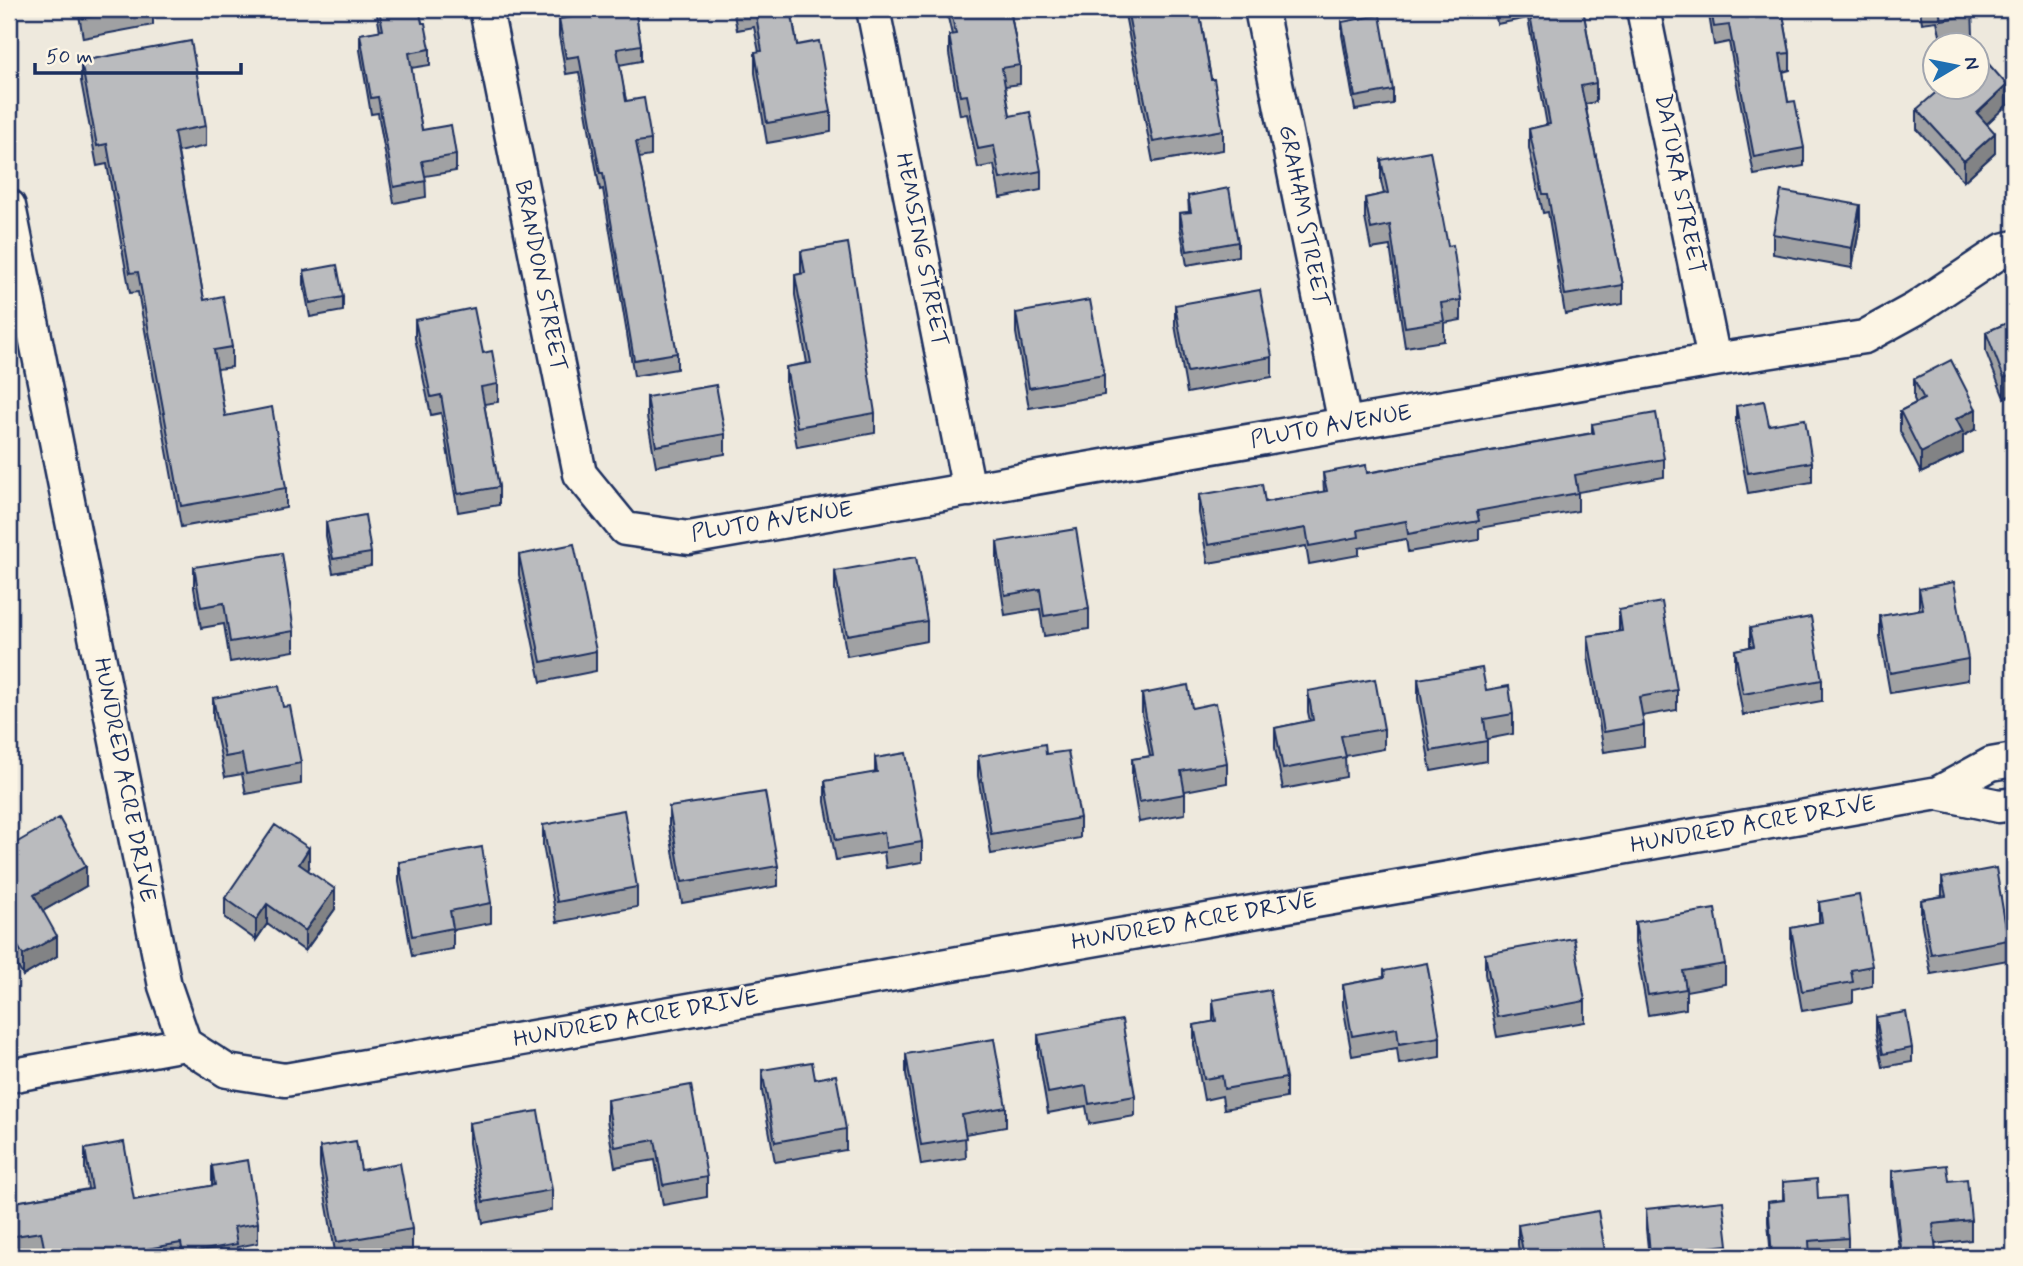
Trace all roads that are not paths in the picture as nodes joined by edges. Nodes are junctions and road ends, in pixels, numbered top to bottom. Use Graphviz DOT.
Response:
graph roads {
  1 [pos="486,9"];
  2 [pos="873,9"];
  3 [pos="1261,9"];
  4 [pos="1643,9"];
  5 [pos="9,206"];
  6 [pos="2014,247"];
  7 [pos="1714,360"];
  8 [pos="1345,424"];
  9 [pos="969,491"];
  10 [pos="625,528"];
  11 [pos="2014,760"];
  12 [pos="1938,793"];
  13 [pos="2014,804"];
  14 [pos="186,1044"];
  15 [pos="9,1076"];
  1 -- 10 [label="street, BRANDON STREET"];
  2 -- 9 [label="street, HEMSING STREET"];
  3 -- 8 [label="street, GRAHAM STREET"];
  4 -- 7 [label="street, DATURA STREET"];
  5 -- 14 [label="street, HUNDRED ACRE DRIVE"];
  6 -- 7 [label="street, PLUTO AVENUE"];
  7 -- 8 [label="street, PLUTO AVENUE"];
  8 -- 9 [label="street, PLUTO AVENUE"];
  9 -- 10 [label="street, PLUTO AVENUE"];
  11 -- 12 [label="street, HUNDRED ACRE DRIVE"];
  12 -- 13 [label="street, HUNDRED ACRE DRIVE"];
  12 -- 14 [label="street, HUNDRED ACRE DRIVE"];
  14 -- 15 [label="street"];
}
